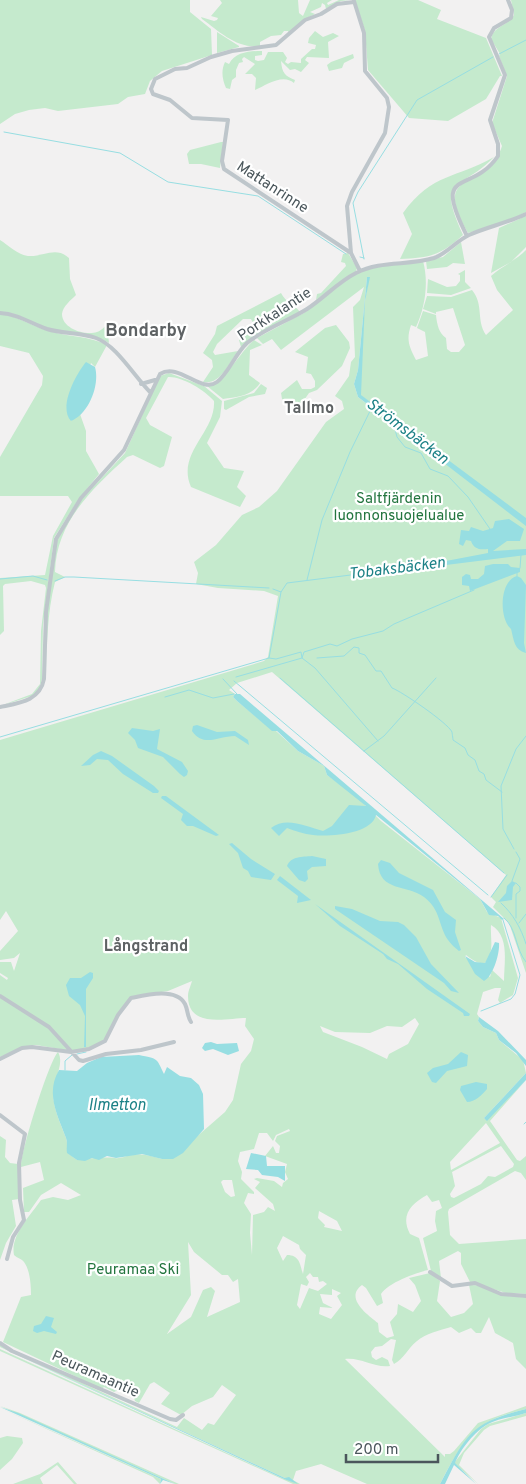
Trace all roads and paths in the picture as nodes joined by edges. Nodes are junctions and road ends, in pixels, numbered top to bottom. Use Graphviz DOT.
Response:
graph roads {
  1 [pos="508,0"];
  2 [pos="354,1"];
  3 [pos="526,214"];
  4 [pos="467,236"];
  5 [pos="351,253"];
  6 [pos="360,271"];
  7 [pos="0,313"];
  8 [pos="155,380"];
  9 [pos="142,384"];
  10 [pos="150,392"];
  11 [pos="0,708"];
  12 [pos="0,996"];
  13 [pos="191,1022"];
  14 [pos="174,1042"];
  15 [pos="70,1052"];
  16 [pos="0,1059"];
  17 [pos="0,1115"];
  18 [pos="7,1259"];
  19 [pos="430,1272"];
  20 [pos="526,1296"];
  21 [pos="0,1344"];
  22 [pos="182,1415"];
  1 -- 4 [label="street"];
  2 -- 5 [label="street"];
  2 -- 5 [label="street, Mattanrinne"];
  3 -- 4 [label="street, Porkkalantie"];
  4 -- 6 [label="street, Porkkalantie"];
  5 -- 6 [label="street"];
  6 -- 8 [label="street, Porkkalantie"];
  7 -- 9 [label="street"];
  8 -- 9 [label="street, Porkkalantie"];
  8 -- 10 [label="street"];
  9 -- 10 [label="street"];
  10 -- 11 [label="street"];
  12 -- 15 [label="street"];
  13 -- 15 [label="street"];
  14 -- 15 [label="street"];
  15 -- 16 [label="street"];
  17 -- 18 [label="street"];
  19 -- 20 [label="street"];
  21 -- 22 [label="street, Peuramaantie"];
}
